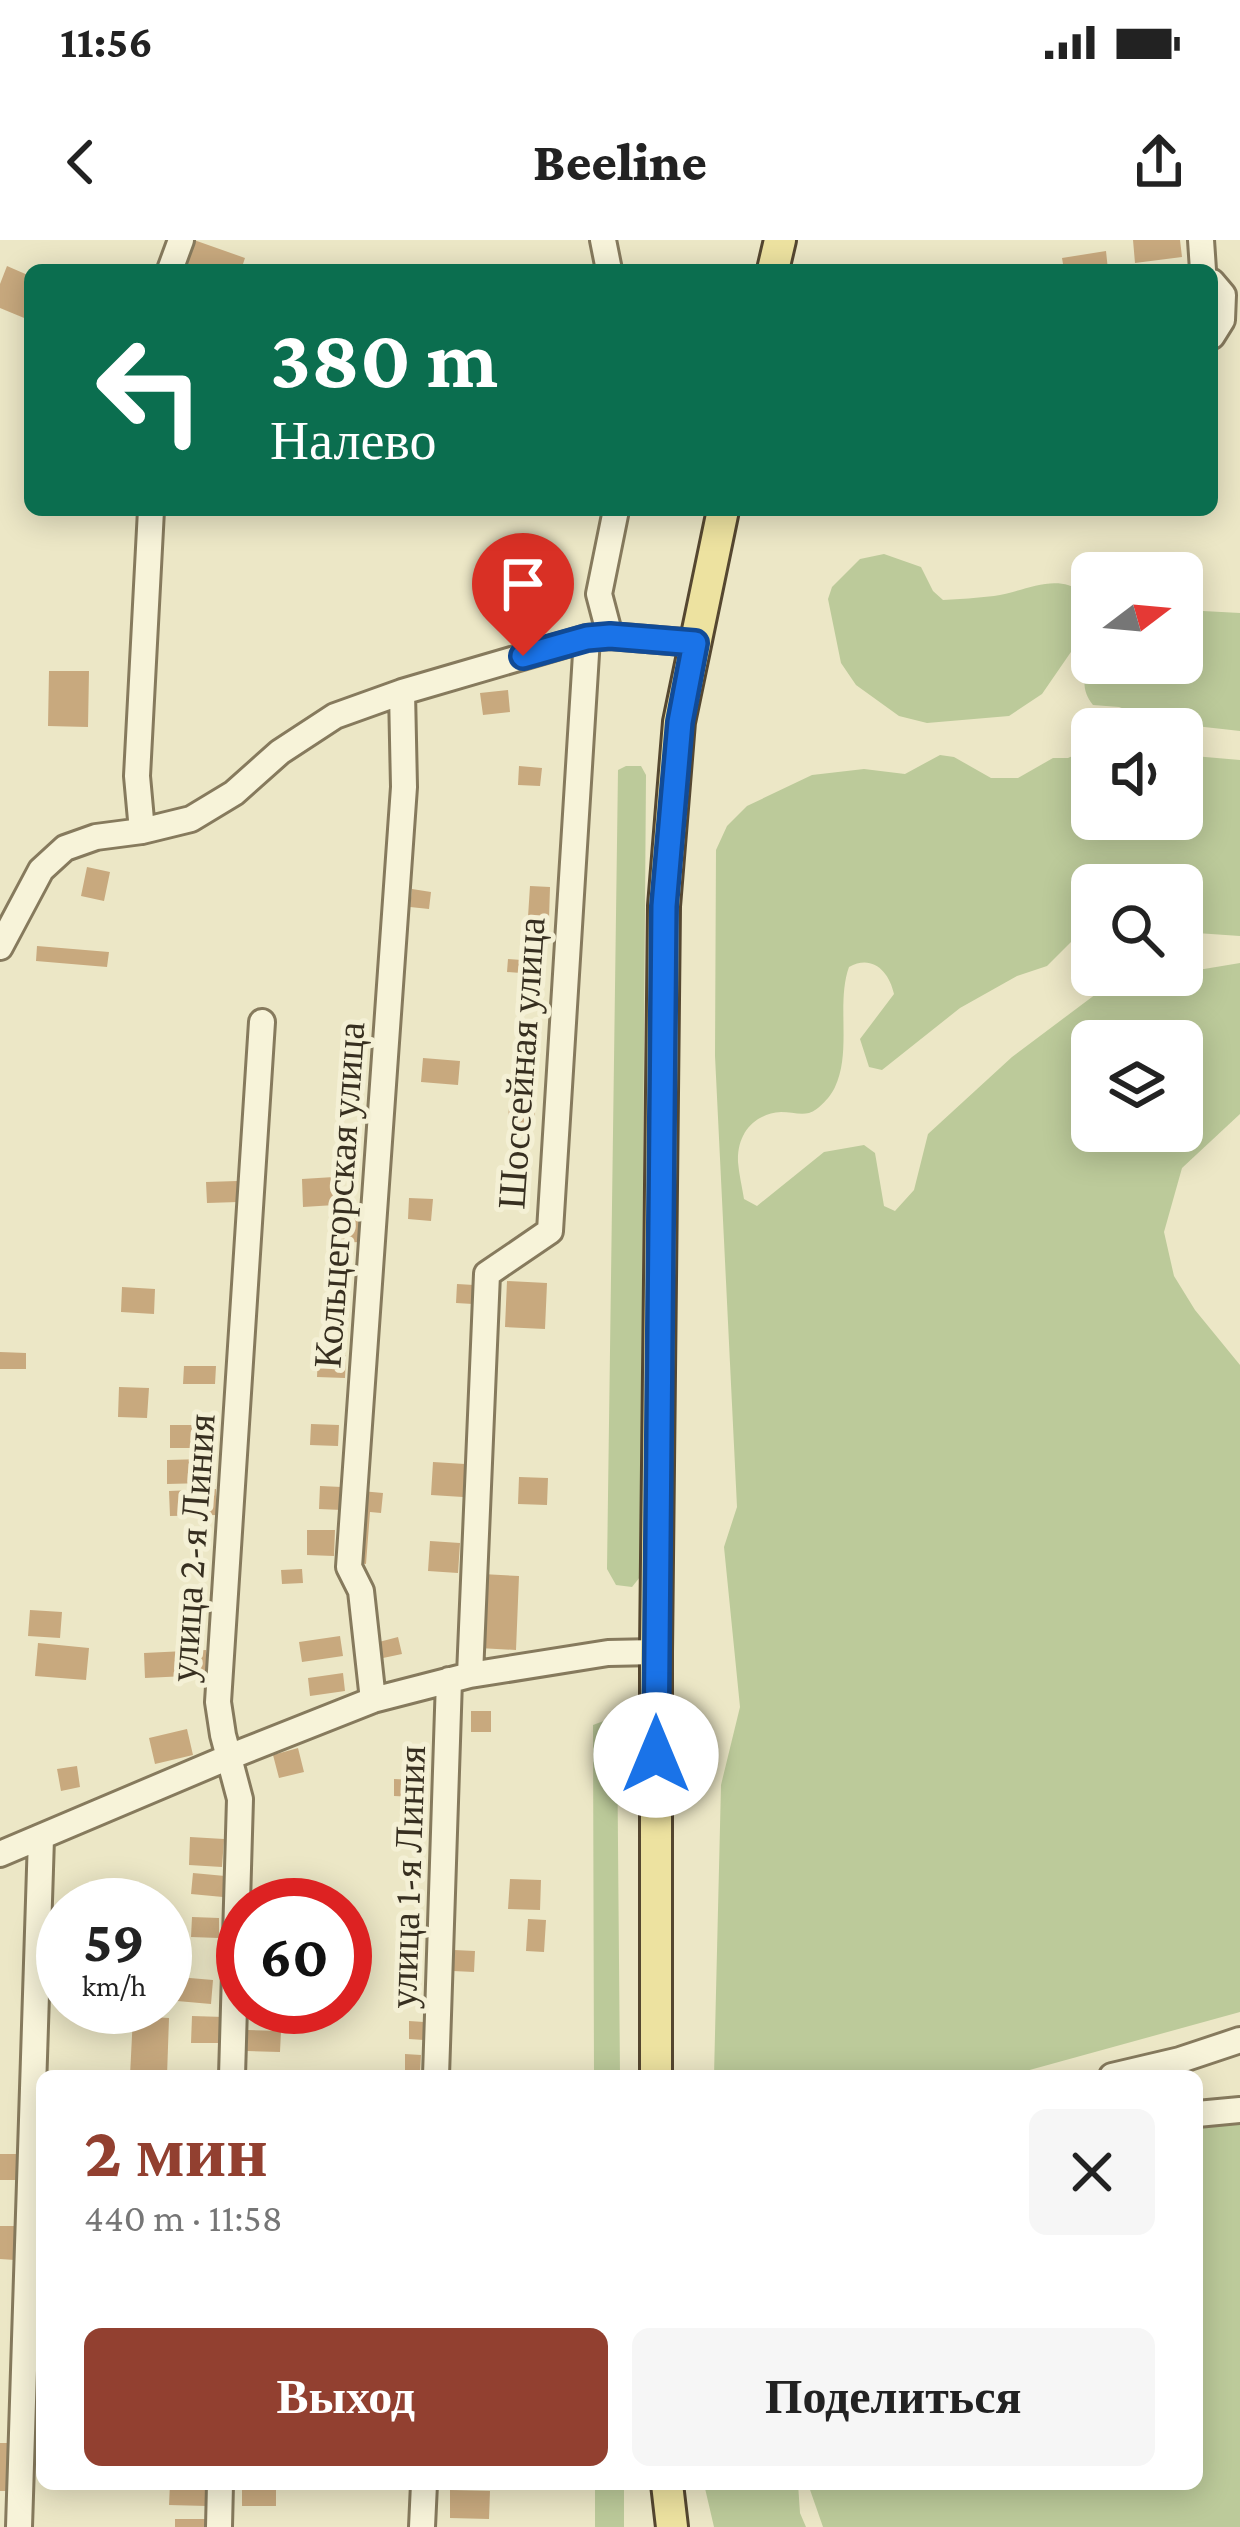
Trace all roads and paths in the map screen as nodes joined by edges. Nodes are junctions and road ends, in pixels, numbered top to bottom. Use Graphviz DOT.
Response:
graph roads {
  1 [pos="1218,289"];
  2 [pos="1218,326"];
  3 [pos="151,516"];
  4 [pos="615,516"];
  5 [pos="722,516"];
  6 [pos="598,637"];
  7 [pos="695,643"];
  8 [pos="402,692"];
  9 [pos="142,831"];
  10 [pos="0,946"];
  11 [pos="262,1022"];
  12 [pos="656,1652"];
  13 [pos="460,1678"];
  14 [pos="373,1700"];
  15 [pos="229,1757"];
  16 [pos="41,1838"];
  17 [pos="0,1854"];
  18 [pos="1240,2040"];
  19 [pos="1182,2068"];
  20 [pos="232,2070"];
  21 [pos="436,2070"];
  22 [pos="656,2070"];
  23 [pos="1240,2110"];
  24 [pos="1203,2113"];
  25 [pos="220,2490"];
  26 [pos="424,2490"];
  27 [pos="668,2490"];
  28 [pos="19,2527"];
  29 [pos="219,2527"];
  30 [pos="422,2527"];
  31 [pos="672,2527"];
  1 -- 2 [label="street"];
  3 -- 9 [label="street"];
  4 -- 6 [label="street"];
  5 -- 7 [label="main road"];
  6 -- 7 [label="street"];
  6 -- 8 [label="street"];
  6 -- 13 [label="street, Шоссейная улица"];
  7 -- 12 [label="main road"];
  8 -- 9 [label="street"];
  8 -- 14 [label="street, Кольцегорская улица"];
  9 -- 10 [label="street"];
  11 -- 15 [label="street, улица 2-я Линия"];
  12 -- 13 [label="street"];
  12 -- 22 [label="main road"];
  13 -- 14 [label="street"];
  13 -- 21 [label="street, улица 1-я Линия"];
  14 -- 15 [label="street"];
  15 -- 16 [label="street"];
  15 -- 20 [label="street, улица 2-я Линия"];
  16 -- 17 [label="street"];
  16 -- 28 [label="street"];
  18 -- 19 [label="street"];
  23 -- 24 [label="street"];
  25 -- 29 [label="street"];
  26 -- 30 [label="street"];
  27 -- 31 [label="main road"];
}
